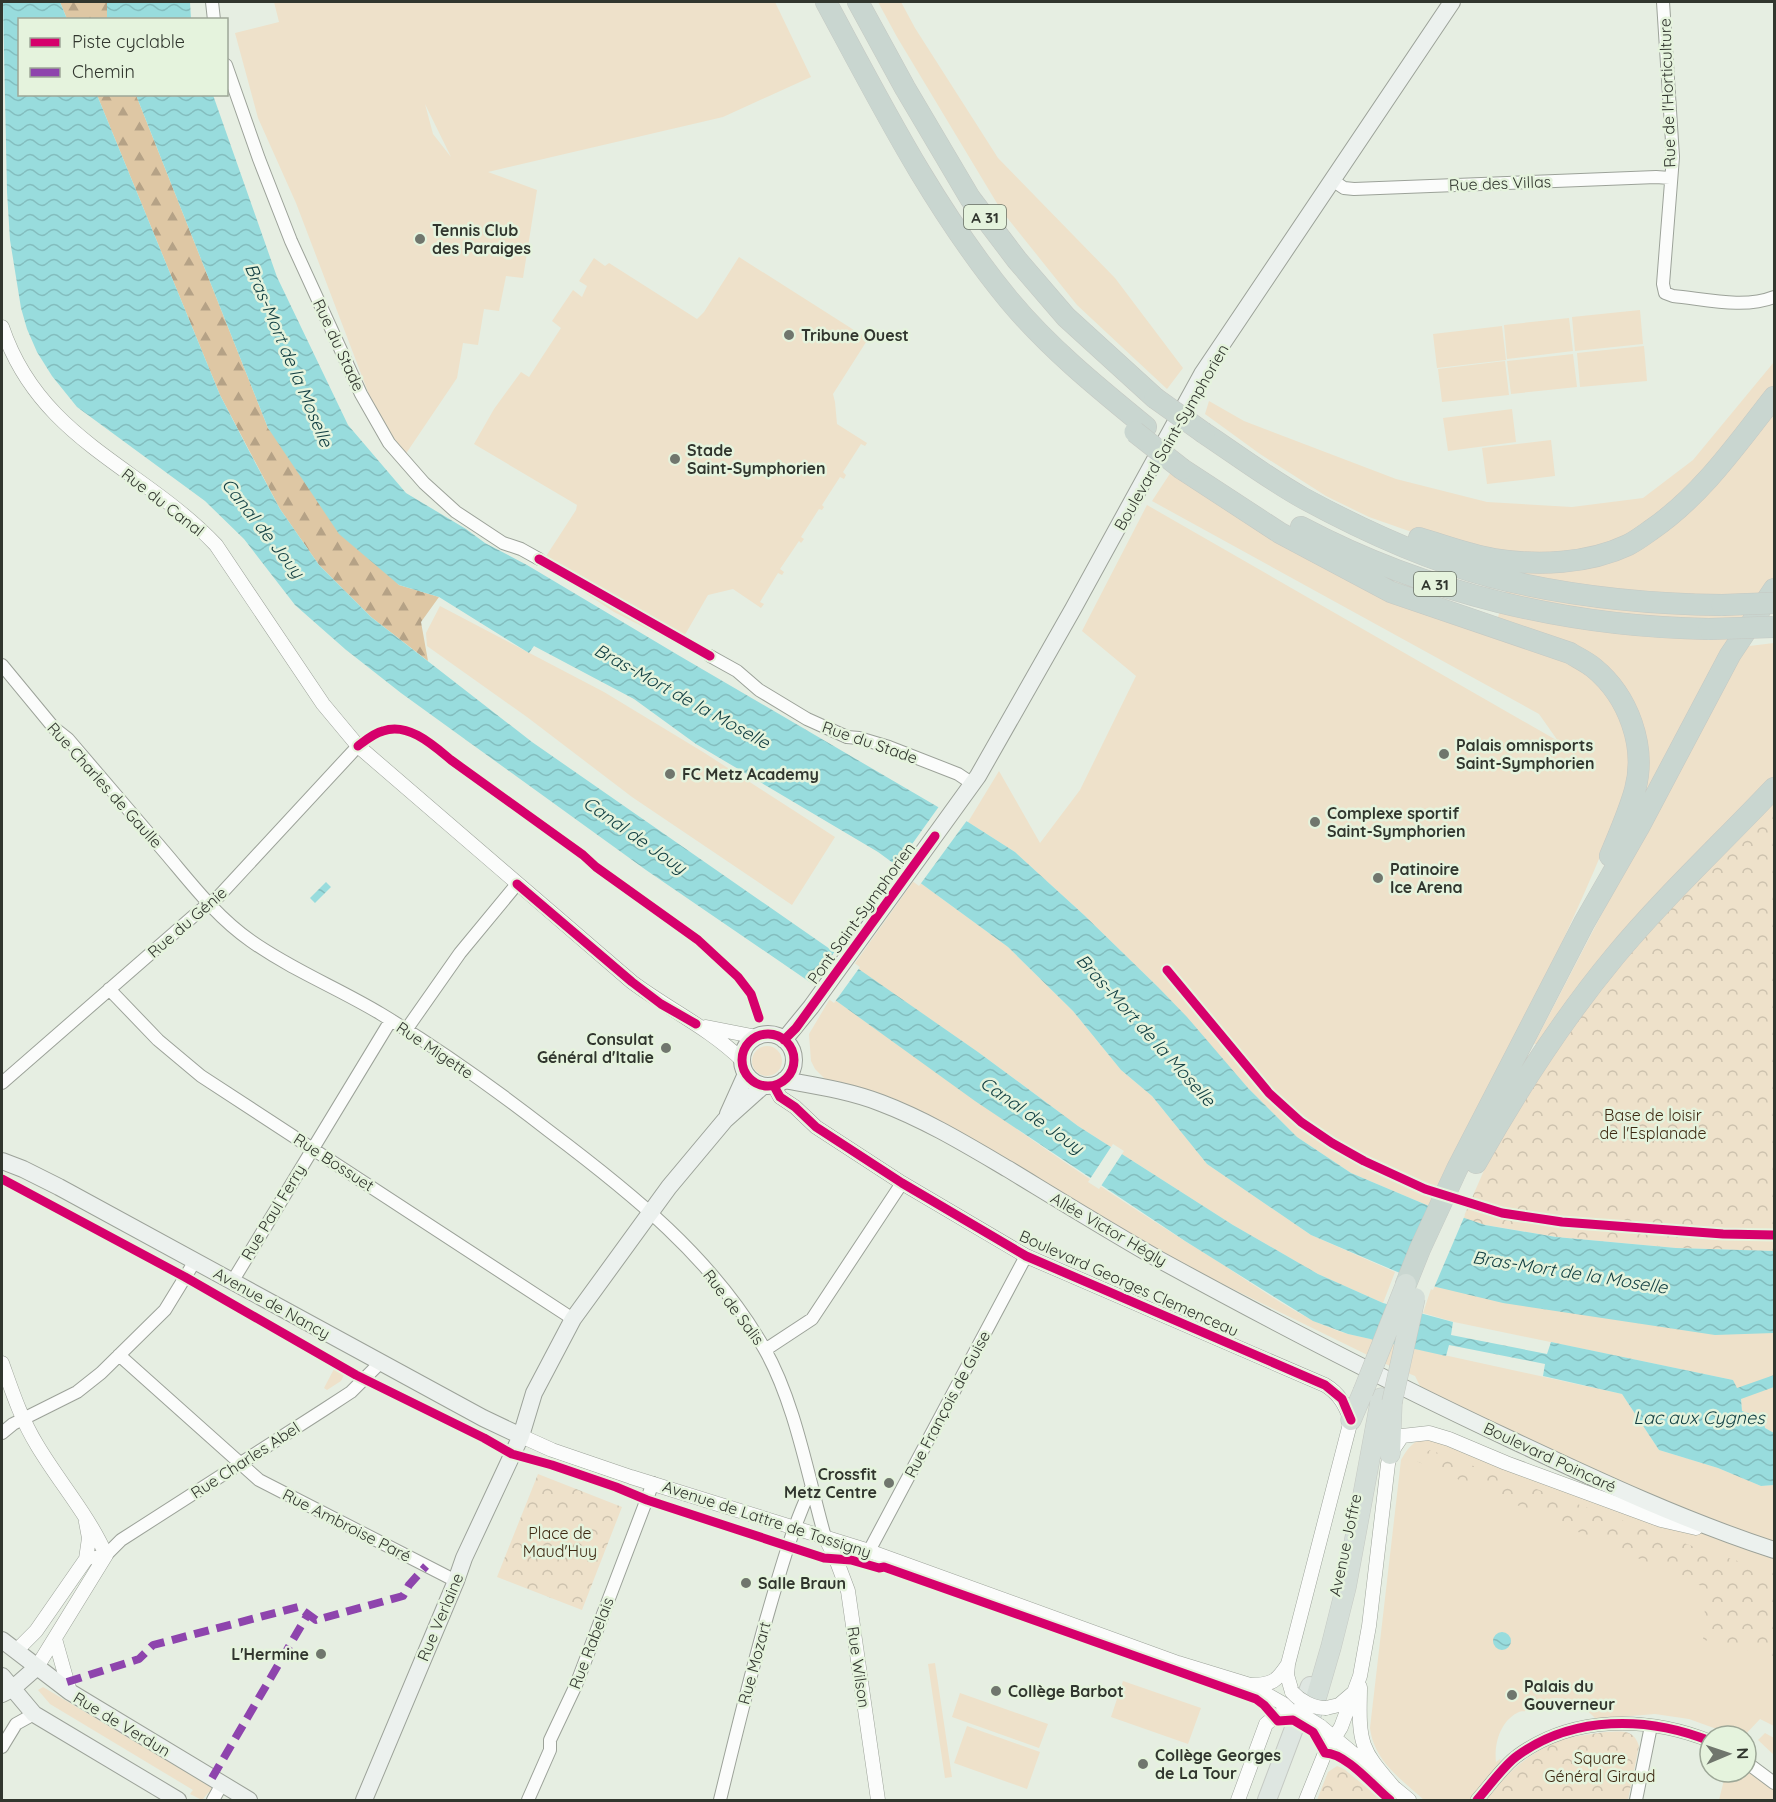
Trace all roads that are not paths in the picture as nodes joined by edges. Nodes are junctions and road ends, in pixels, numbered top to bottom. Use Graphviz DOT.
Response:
graph roads {
  1 [pos="212,2"];
  2 [pos="826,2"];
  3 [pos="858,2"];
  4 [pos="1452,2"];
  5 [pos="1663,2"];
  6 [pos="213,18"];
  7 [pos="228,71"];
  8 [pos="1670,178"];
  9 [pos="1332,180"];
  10 [pos="1774,297"];
  11 [pos="2,327"];
  12 [pos="1774,397"];
  13 [pos="1185,464"];
  14 [pos="1302,497"];
  15 [pos="539,559"];
  16 [pos="1774,589"];
  17 [pos="1774,603"];
  18 [pos="1774,627"];
  19 [pos="710,656"];
  20 [pos="2,665"];
  21 [pos="358,746"];
  22 [pos="969,788"];
  23 [pos="1774,788"];
  24 [pos="1774,795"];
  25 [pos="1716,849"];
  26 [pos="517,884"];
  27 [pos="208,904"];
  28 [pos="1584,923"];
  29 [pos="109,989"];
  30 [pos="391,1020"];
  31 [pos="696,1024"];
  32 [pos="406,1030"];
  33 [pos="757,1037"];
  34 [pos="784,1040"];
  35 [pos="794,1060"];
  36 [pos="744,1067"];
  37 [pos="2,1083"];
  38 [pos="774,1084"];
  39 [pos="834,1088"];
  40 [pos="725,1120"];
  41 [pos="312,1148"];
  42 [pos="2,1152"];
  43 [pos="2,1161"];
  44 [pos="23,1169"];
  45 [pos="1463,1172"];
  46 [pos="902,1183"];
  47 [pos="651,1212"];
  48 [pos="1026,1256"];
  49 [pos="195,1261"];
  50 [pos="232,1282"];
  51 [pos="1410,1291"];
  52 [pos="573,1319"];
  53 [pos="765,1350"];
  54 [pos="119,1355"];
  55 [pos="2,1363"];
  56 [pos="380,1363"];
  57 [pos="1378,1393"];
  58 [pos="23,1419"];
  59 [pos="1351,1420"];
  60 [pos="2,1433"];
  61 [pos="521,1436"];
  62 [pos="1390,1454"];
  63 [pos="241,1463"];
  64 [pos="653,1483"];
  65 [pos="811,1488"];
  66 [pos="86,1520"];
  67 [pos="793,1527"];
  68 [pos="1720,1532"];
  69 [pos="825,1537"];
  70 [pos="1774,1550"];
  71 [pos="869,1551"];
  72 [pos="106,1555"];
  73 [pos="86,1559"];
  74 [pos="456,1581"];
  75 [pos="55,1639"];
  76 [pos="2,1640"];
  77 [pos="9,1655"];
  78 [pos="1288,1664"];
  79 [pos="37,1667"];
  80 [pos="2,1669"];
  81 [pos="1360,1677"];
  82 [pos="1250,1685"];
  83 [pos="5,1686"];
  84 [pos="1355,1691"];
  85 [pos="70,1692"];
  86 [pos="1301,1705"];
  87 [pos="34,1714"];
  88 [pos="1651,1726"];
  89 [pos="1698,1736"];
  90 [pos="1334,1738"];
  91 [pos="2,1747"];
  92 [pos="1758,1771"];
  93 [pos="1774,1783"];
  94 [pos="222,1784"];
  95 [pos="1395,1789"];
  96 [pos="178,1800"];
  97 [pos="213,1800"];
  98 [pos="249,1800"];
  99 [pos="363,1800"];
  100 [pos="528,1800"];
  101 [pos="720,1800"];
  102 [pos="878,1800"];
  103 [pos="1238,1800"];
  104 [pos="1267,1800"];
  105 [pos="1280,1800"];
  106 [pos="1306,1800"];
  107 [pos="1409,1800"];
  108 [pos="1477,1800"];
  109 [pos="1636,1800"];
  1 -- 6 [label="street"];
  2 -- 13 [label="highway, A 31, bridge"];
  3 -- 14 [label="highway, A 31, bridge"];
  4 -- 9 [label="main road, Boulevard Saint-Symphorien"];
  5 -- 8 [label="street, Rue de l'Horticulture"];
  7 -- 15 [label="street, Rue du Stade"];
  8 -- 9 [label="street, Rue des Villas"];
  8 -- 10 [label="street, Rue de l'Horticulture"];
  9 -- 22 [label="main road, Boulevard Saint-Symphorien"];
  11 -- 21 [label="street, Rue du Canal"];
  12 -- 14 [label="highway"];
  13 -- 18 [label="highway, A 31, bridge"];
  13 -- 28 [label="highway"];
  14 -- 17 [label="highway, A 31, bridge"];
  16 -- 28 [label="highway"];
  19 -- 22 [label="street, Rue du Stade"];
  20 -- 27 [label="street, Rue Charles de Gaulle"];
  21 -- 26 [label="street"];
  21 -- 27 [label="street, Rue du Génie"];
  22 -- 34 [label="main road, Pont Saint-Symphorien"];
  23 -- 25 [label="highway"];
  24 -- 25 [label="highway"];
  25 -- 45 [label="highway"];
  26 -- 31 [label="street"];
  26 -- 32 [label="street"];
  27 -- 29 [label="street, Rue du Génie"];
  27 -- 30 [label="street, Rue Migette"];
  28 -- 45 [label="highway"];
  29 -- 37 [label="street, Rue du Génie"];
  29 -- 41 [label="street, Rue Bossuet"];
  30 -- 32 [label="street, Rue Migette"];
  30 -- 41 [label="street, Rue Paul Ferry"];
  31 -- 33 [label="street"];
  31 -- 36 [label="street"];
  32 -- 47 [label="street, Rue Migette"];
  33 -- 34 [label="main road"];
  33 -- 36 [label="main road"];
  34 -- 35 [label="main road"];
  35 -- 38 [label="main road"];
  35 -- 39 [label="main road, Allée Victor Hégly"];
  36 -- 38 [label="main road"];
  36 -- 40 [label="main road"];
  38 -- 39 [label="main road, Allée Victor Hégly"];
  38 -- 40 [label="main road"];
  38 -- 46 [label="street, Boulevard Georges Clemenceau"];
  39 -- 57 [label="main road, Allée Victor Hégly"];
  40 -- 47 [label="main road, Rue Verlaine"];
  41 -- 50 [label="street, Rue Paul Ferry"];
  41 -- 52 [label="street, Rue Bossuet"];
  42 -- 44 [label="main road, Avenue de Nancy"];
  43 -- 44 [label="main road, Avenue de Nancy"];
  44 -- 49 [label="main road, Avenue de Nancy"];
  45 -- 51 [label="highway"];
  46 -- 48 [label="street, Boulevard Georges Clemenceau"];
  46 -- 53 [label="street"];
  47 -- 52 [label="main road, Rue Verlaine"];
  47 -- 53 [label="street, Rue de Salis"];
  48 -- 59 [label="street, Boulevard Georges Clemenceau"];
  48 -- 71 [label="street, Rue François de Guise"];
  49 -- 50 [label="main road, Avenue de Nancy"];
  49 -- 54 [label="street"];
  50 -- 56 [label="main road, Avenue de Nancy"];
  51 -- 57 [label="highway, bridge"];
  51 -- 57 [label="highway, bridge"];
  52 -- 61 [label="main road, Rue Verlaine"];
  53 -- 65 [label="street, Rue de Salis"];
  54 -- 58 [label="street"];
  54 -- 63 [label="street, Rue Ambroise Paré"];
  55 -- 58 [label="street"];
  56 -- 61 [label="main road, Avenue de Nancy"];
  56 -- 63 [label="street, Rue Charles Abel"];
  57 -- 59 [label="highway"];
  57 -- 62 [label="highway"];
  57 -- 68 [label="main road, Boulevard Poincaré"];
  57 -- 86 [label="highway, Avenue Joffre"];
  57 -- 86 [label="highway, Avenue Joffre"];
  58 -- 60 [label="street"];
  58 -- 66 [label="street"];
  59 -- 78 [label="street, Avenue Joffre"];
  61 -- 64 [label="street, Avenue de Lattre de Tassigny"];
  61 -- 74 [label="main road, Rue Verlaine"];
  62 -- 68 [label="street, Boulevard Poincaré"];
  62 -- 81 [label="street, Avenue Joffre"];
  63 -- 72 [label="street, Rue Charles Abel"];
  63 -- 74 [label="street, Rue Ambroise Paré"];
  64 -- 67 [label="street, Avenue de Lattre de Tassigny"];
  64 -- 100 [label="street, Rue Rabelais"];
  65 -- 67 [label="street"];
  65 -- 69 [label="street, Rue de Salis"];
  66 -- 72 [label="street"];
  66 -- 73 [label="street"];
  67 -- 69 [label="street, Avenue de Lattre de Tassigny"];
  67 -- 101 [label="street, Rue Mozart"];
  68 -- 70 [label="main road, Boulevard Poincaré"];
  69 -- 71 [label="street, Avenue de Lattre de Tassigny"];
  69 -- 102 [label="street, Rue Wilson"];
  71 -- 82 [label="street, Avenue de Lattre de Tassigny"];
  72 -- 73 [label="street"];
  72 -- 75 [label="street"];
  73 -- 77 [label="street"];
  74 -- 99 [label="main road, Rue Verlaine"];
  75 -- 79 [label="street"];
  75 -- 85 [label="street"];
  76 -- 77 [label="main road, Rue de Verdun"];
  77 -- 79 [label="main road, Rue de Verdun"];
  77 -- 80 [label="main road"];
  78 -- 82 [label="street"];
  78 -- 86 [label="street, Avenue Joffre"];
  79 -- 83 [label="main road"];
  79 -- 85 [label="main road, Rue de Verdun"];
  81 -- 84 [label="street, Avenue Joffre"];
  81 -- 95 [label="street"];
  82 -- 86 [label="street, Avenue de Lattre de Tassigny"];
  83 -- 87 [label="main road"];
  84 -- 86 [label="street"];
  84 -- 90 [label="street, Avenue Joffre"];
  85 -- 94 [label="main road, Rue de Verdun"];
  86 -- 90 [label="street, Avenue de Lattre de Tassigny"];
  86 -- 103 [label="street"];
  86 -- 104 [label="main road, Avenue Joffre"];
  86 -- 105 [label="main road, Avenue Joffre"];
  87 -- 91 [label="street"];
  87 -- 96 [label="main road"];
  88 -- 89 [label="street"];
  88 -- 108 [label="street"];
  88 -- 109 [label="street"];
  90 -- 95 [label="street, Avenue de Lattre de Tassigny"];
  90 -- 106 [label="street, Avenue Joffre"];
  92 -- 93 [label="street"];
  94 -- 97 [label="street"];
  94 -- 98 [label="main road, Rue de Verdun"];
  95 -- 107 [label="street"];
}
